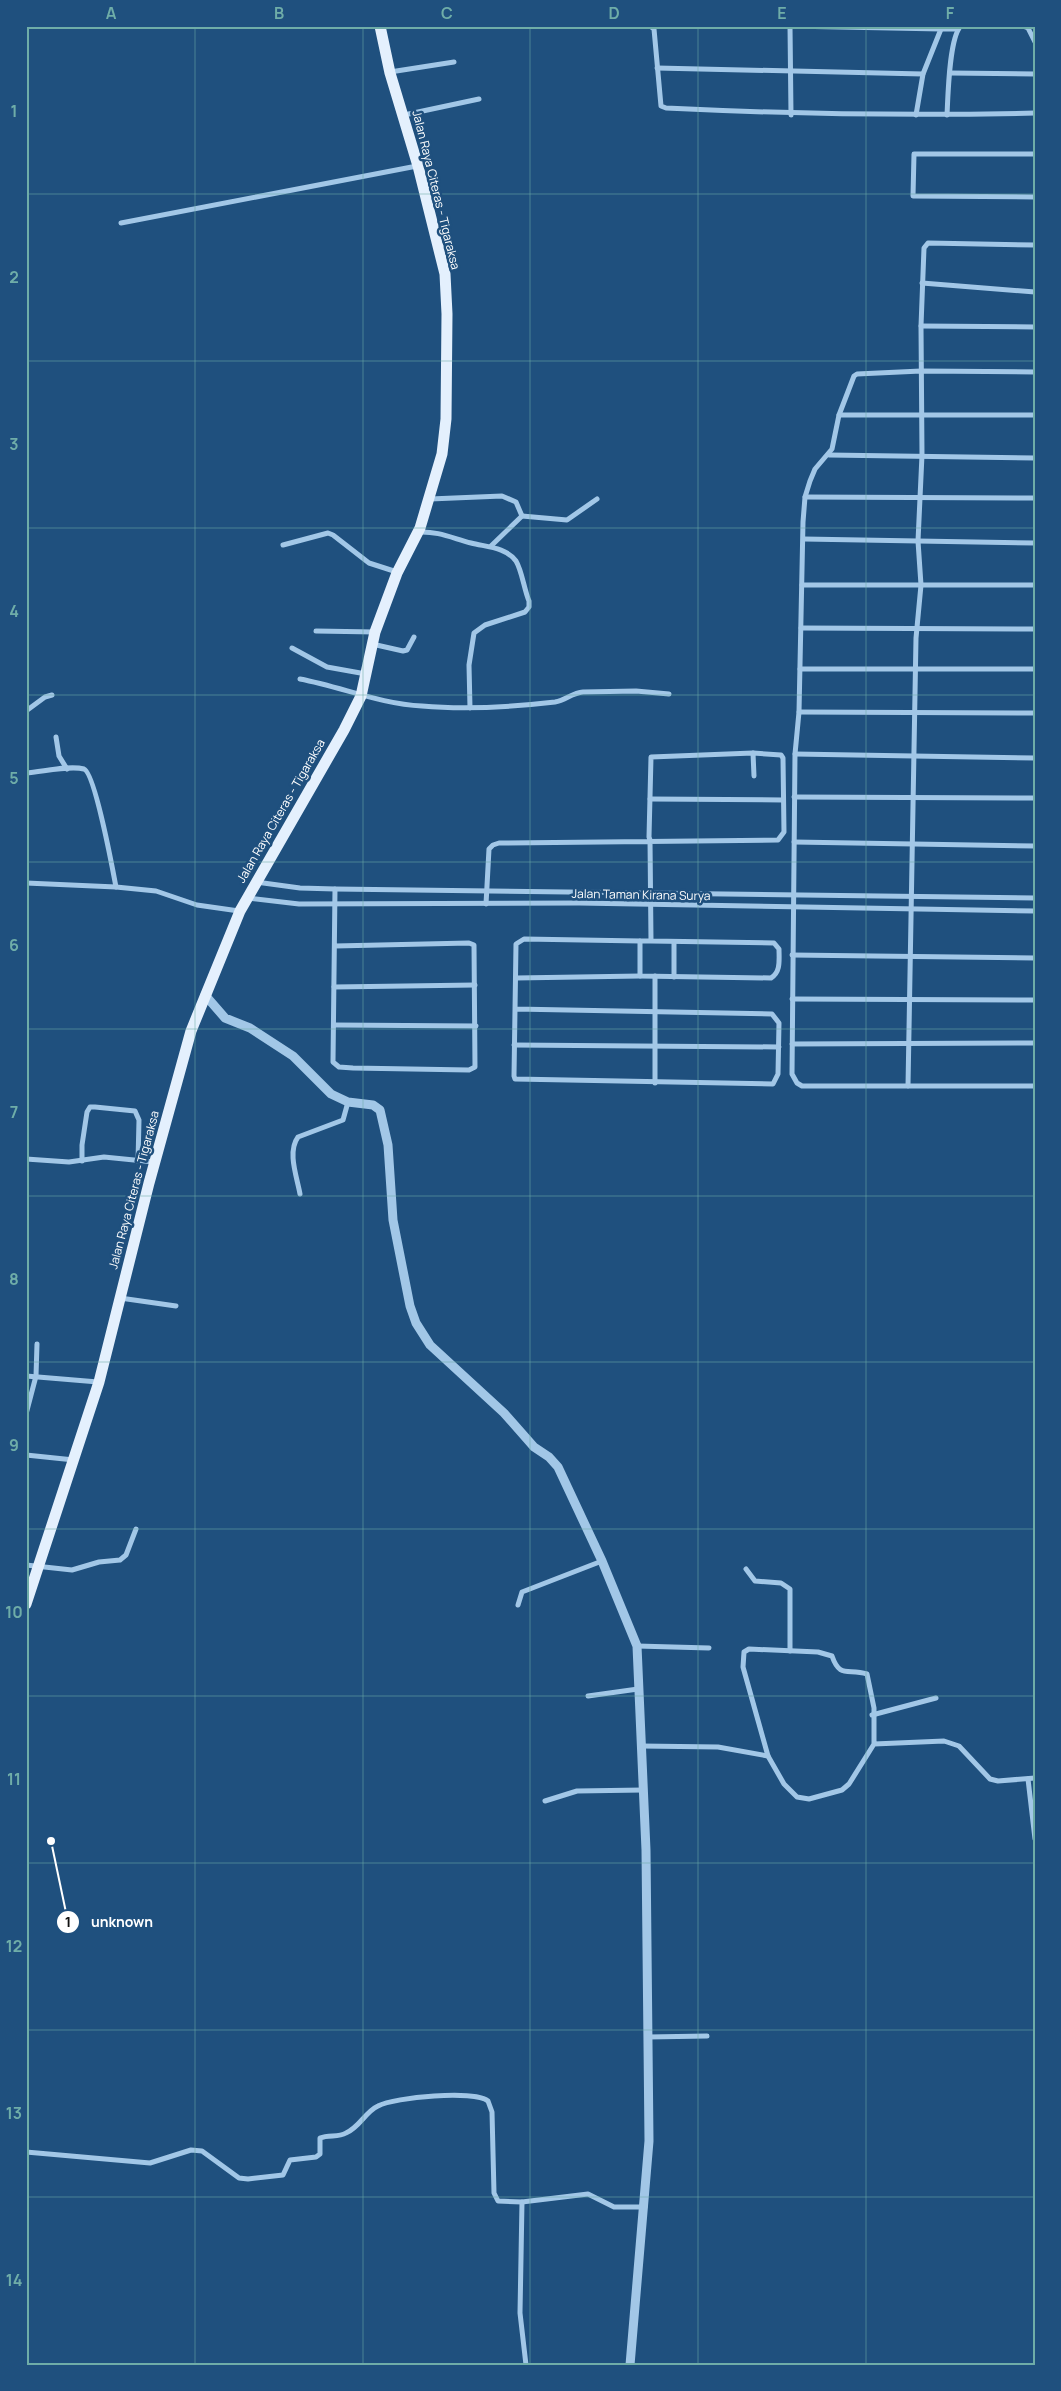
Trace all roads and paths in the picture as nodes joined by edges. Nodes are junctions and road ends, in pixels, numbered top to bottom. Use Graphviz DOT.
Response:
graph roads {
  1 [pos="380,26"];
  2 [pos="790,26"];
  3 [pos="1023,26"];
  4 [pos="652,27"];
  5 [pos="942,27"];
  6 [pos="960,28"];
  7 [pos="1035,42"];
  8 [pos="454,62"];
  9 [pos="657,68"];
  10 [pos="791,70"];
  11 [pos="390,72"];
  12 [pos="950,72"];
  13 [pos="923,74"];
  14 [pos="1035,74"];
  15 [pos="479,98"];
  16 [pos="1035,113"];
  17 [pos="791,114"];
  18 [pos="403,115"];
  19 [pos="918,115"];
  20 [pos="947,115"];
  21 [pos="1035,154"];
  22 [pos="418,166"];
  23 [pos="1035,197"];
  24 [pos="121,223"];
  25 [pos="1035,245"];
  26 [pos="922,283"];
  27 [pos="1035,292"];
  28 [pos="920,326"];
  29 [pos="1035,327"];
  30 [pos="921,371"];
  31 [pos="1035,372"];
  32 [pos="922,414"];
  33 [pos="839,415"];
  34 [pos="1035,415"];
  35 [pos="829,455"];
  36 [pos="922,455"];
  37 [pos="1035,458"];
  38 [pos="805,497"];
  39 [pos="920,497"];
  40 [pos="1035,498"];
  41 [pos="429,499"];
  42 [pos="597,499"];
  43 [pos="522,516"];
  44 [pos="418,532"];
  45 [pos="804,539"];
  46 [pos="918,542"];
  47 [pos="1035,543"];
  48 [pos="283,545"];
  49 [pos="491,546"];
  50 [pos="397,573"];
  51 [pos="802,584"];
  52 [pos="920,585"];
  53 [pos="1035,585"];
  54 [pos="916,626"];
  55 [pos="801,628"];
  56 [pos="1035,629"];
  57 [pos="316,631"];
  58 [pos="375,632"];
  59 [pos="414,637"];
  60 [pos="372,644"];
  61 [pos="292,648"];
  62 [pos="915,668"];
  63 [pos="800,669"];
  64 [pos="1035,669"];
  65 [pos="366,674"];
  66 [pos="300,679"];
  67 [pos="669,694"];
  68 [pos="52,695"];
  69 [pos="361,696"];
  70 [pos="470,708"];
  71 [pos="26,711"];
  72 [pos="798,712"];
  73 [pos="915,712"];
  74 [pos="1035,713"];
  75 [pos="56,738"];
  76 [pos="753,753"];
  77 [pos="795,754"];
  78 [pos="915,756"];
  79 [pos="1035,758"];
  80 [pos="67,769"];
  81 [pos="26,773"];
  82 [pos="754,776"];
  83 [pos="912,796"];
  84 [pos="794,797"];
  85 [pos="1035,798"];
  86 [pos="650,799"];
  87 [pos="783,800"];
  88 [pos="650,840"];
  89 [pos="794,842"];
  90 [pos="912,843"];
  91 [pos="1035,846"];
  92 [pos="255,882"];
  93 [pos="26,883"];
  94 [pos="116,887"];
  95 [pos="335,889"];
  96 [pos="486,891"];
  97 [pos="650,894"];
  98 [pos="793,896"];
  99 [pos="911,896"];
  100 [pos="246,898"];
  101 [pos="1035,898"];
  102 [pos="336,902"];
  103 [pos="486,904"];
  104 [pos="650,905"];
  105 [pos="793,907"];
  106 [pos="911,909"];
  107 [pos="240,911"];
  108 [pos="1035,911"];
  109 [pos="640,941"];
  110 [pos="651,941"];
  111 [pos="674,942"];
  112 [pos="335,946"];
  113 [pos="792,956"];
  114 [pos="910,958"];
  115 [pos="1035,958"];
  116 [pos="640,976"];
  117 [pos="655,976"];
  118 [pos="674,977"];
  119 [pos="516,978"];
  120 [pos="475,985"];
  121 [pos="334,988"];
  122 [pos="205,995"];
  123 [pos="792,999"];
  124 [pos="910,1000"];
  125 [pos="1035,1000"];
  126 [pos="515,1009"];
  127 [pos="654,1010"];
  128 [pos="334,1025"];
  129 [pos="476,1026"];
  130 [pos="909,1043"];
  131 [pos="1035,1043"];
  132 [pos="792,1044"];
  133 [pos="514,1045"];
  134 [pos="655,1047"];
  135 [pos="779,1048"];
  136 [pos="655,1083"];
  137 [pos="908,1086"];
  138 [pos="1035,1086"];
  139 [pos="348,1102"];
  140 [pos="26,1159"];
  141 [pos="82,1161"];
  142 [pos="138,1161"];
  143 [pos="154,1162"];
  144 [pos="300,1194"];
  145 [pos="119,1298"];
  146 [pos="176,1306"];
  147 [pos="37,1344"];
  148 [pos="26,1376"];
  149 [pos="36,1376"];
  150 [pos="99,1382"];
  151 [pos="26,1414"];
  152 [pos="26,1455"];
  153 [pos="74,1460"];
  154 [pos="136,1529"];
  155 [pos="602,1561"];
  156 [pos="26,1565"];
  157 [pos="40,1565"];
  158 [pos="746,1569"];
  159 [pos="26,1604"];
  160 [pos="518,1604"];
  161 [pos="637,1646"];
  162 [pos="709,1648"];
  163 [pos="790,1651"];
  164 [pos="638,1689"];
  165 [pos="588,1696"];
  166 [pos="936,1698"];
  167 [pos="872,1715"];
  168 [pos="874,1744"];
  169 [pos="642,1746"];
  170 [pos="768,1756"];
  171 [pos="1035,1778"];
  172 [pos="1028,1779"];
  173 [pos="644,1790"];
  174 [pos="546,1801"];
  175 [pos="1035,1839"];
  176 [pos="707,2036"];
  177 [pos="648,2037"];
  178 [pos="26,2152"];
  179 [pos="522,2202"];
  180 [pos="645,2207"];
  181 [pos="526,2365"];
  182 [pos="630,2365"];
  1 -- 11 [label="main road, Jalan Raya Citeras - Tigaraksa"];
  2 -- 5 [label="street"];
  2 -- 10 [label="street"];
  3 -- 7 [label="street"];
  4 -- 9 [label="street"];
  5 -- 6 [label="street"];
  5 -- 13 [label="street"];
  6 -- 12 [label="street"];
  8 -- 11 [label="street"];
  9 -- 10 [label="street"];
  9 -- 17 [label="street"];
  10 -- 13 [label="street"];
  10 -- 17 [label="street"];
  11 -- 18 [label="main road, Jalan Raya Citeras - Tigaraksa"];
  12 -- 14 [label="street"];
  12 -- 20 [label="street"];
  13 -- 19 [label="street"];
  15 -- 18 [label="street"];
  16 -- 20 [label="street"];
  17 -- 19 [label="street"];
  18 -- 22 [label="main road, Jalan Raya Citeras - Tigaraksa"];
  19 -- 20 [label="street"];
  21 -- 23 [label="street"];
  22 -- 24 [label="street"];
  22 -- 41 [label="main road, Jalan Raya Citeras - Tigaraksa"];
  25 -- 26 [label="street"];
  26 -- 27 [label="street"];
  26 -- 28 [label="street"];
  28 -- 29 [label="street"];
  28 -- 30 [label="street"];
  30 -- 31 [label="street"];
  30 -- 32 [label="street"];
  30 -- 33 [label="street"];
  32 -- 33 [label="street"];
  32 -- 34 [label="street"];
  32 -- 36 [label="street"];
  33 -- 35 [label="street"];
  35 -- 36 [label="street"];
  35 -- 38 [label="street"];
  36 -- 37 [label="street"];
  36 -- 39 [label="street"];
  38 -- 39 [label="street"];
  38 -- 45 [label="street"];
  39 -- 40 [label="street"];
  39 -- 46 [label="street"];
  41 -- 43 [label="street"];
  41 -- 44 [label="main road, Jalan Raya Citeras - Tigaraksa"];
  42 -- 43 [label="street"];
  43 -- 49 [label="street"];
  44 -- 49 [label="street"];
  44 -- 50 [label="main road, Jalan Raya Citeras - Tigaraksa"];
  45 -- 46 [label="street"];
  45 -- 51 [label="street"];
  46 -- 47 [label="street"];
  46 -- 52 [label="street"];
  48 -- 50 [label="street"];
  49 -- 70 [label="street"];
  50 -- 58 [label="main road, Jalan Raya Citeras - Tigaraksa"];
  51 -- 52 [label="street"];
  51 -- 55 [label="street"];
  52 -- 53 [label="street"];
  52 -- 54 [label="street"];
  54 -- 55 [label="street"];
  54 -- 56 [label="street"];
  54 -- 62 [label="street"];
  55 -- 63 [label="street"];
  57 -- 58 [label="street"];
  58 -- 60 [label="main road, Jalan Raya Citeras - Tigaraksa"];
  59 -- 60 [label="street"];
  60 -- 65 [label="main road, Jalan Raya Citeras - Tigaraksa"];
  61 -- 65 [label="street"];
  62 -- 63 [label="street"];
  62 -- 64 [label="street"];
  62 -- 73 [label="street"];
  63 -- 72 [label="street"];
  65 -- 69 [label="main road, Jalan Raya Citeras - Tigaraksa"];
  66 -- 69 [label="street"];
  67 -- 70 [label="street"];
  68 -- 71 [label="street"];
  69 -- 70 [label="street"];
  69 -- 92 [label="main road, Jalan Raya Citeras - Tigaraksa"];
  72 -- 73 [label="street"];
  72 -- 77 [label="street"];
  73 -- 74 [label="street"];
  73 -- 78 [label="street"];
  75 -- 80 [label="street"];
  76 -- 82 [label="street"];
  76 -- 86 [label="street"];
  76 -- 87 [label="street"];
  77 -- 78 [label="street"];
  77 -- 84 [label="street"];
  78 -- 79 [label="street"];
  78 -- 83 [label="street"];
  80 -- 81 [label="street"];
  80 -- 94 [label="street"];
  83 -- 84 [label="street"];
  83 -- 85 [label="street"];
  83 -- 90 [label="street"];
  84 -- 89 [label="street"];
  86 -- 87 [label="street"];
  86 -- 88 [label="street"];
  87 -- 88 [label="street"];
  88 -- 96 [label="street"];
  88 -- 97 [label="street"];
  89 -- 90 [label="street"];
  89 -- 98 [label="street"];
  90 -- 91 [label="street"];
  90 -- 99 [label="street"];
  92 -- 95 [label="street, Jalan Taman Kirana Surya"];
  92 -- 100 [label="main road, Jalan Raya Citeras - Tigaraksa"];
  93 -- 94 [label="street"];
  94 -- 107 [label="street"];
  95 -- 96 [label="street, Jalan Taman Kirana Surya"];
  95 -- 102 [label="street"];
  96 -- 97 [label="street, Jalan Taman Kirana Surya"];
  96 -- 103 [label="street"];
  97 -- 98 [label="street, Jalan Taman Kirana Surya"];
  97 -- 104 [label="street"];
  98 -- 99 [label="street, Jalan Taman Kirana Surya"];
  98 -- 105 [label="street"];
  99 -- 101 [label="street, Jalan Taman Kirana Surya"];
  99 -- 106 [label="street"];
  100 -- 102 [label="street, Jalan Taman Kirana Surya"];
  100 -- 107 [label="main road, Jalan Raya Citeras - Tigaraksa"];
  102 -- 103 [label="street, Jalan Taman Kirana Surya"];
  102 -- 112 [label="street"];
  103 -- 104 [label="street, Jalan Taman Kirana Surya"];
  104 -- 105 [label="street, Jalan Taman Kirana Surya"];
  104 -- 110 [label="street"];
  105 -- 106 [label="street, Jalan Taman Kirana Surya"];
  105 -- 113 [label="street"];
  106 -- 108 [label="street, Jalan Taman Kirana Surya"];
  106 -- 114 [label="street"];
  107 -- 122 [label="main road, Jalan Raya Citeras - Tigaraksa"];
  109 -- 110 [label="street"];
  109 -- 116 [label="street"];
  109 -- 119 [label="street"];
  110 -- 111 [label="street"];
  111 -- 118 [label="street"];
  111 -- 118 [label="street"];
  112 -- 120 [label="street"];
  112 -- 121 [label="street"];
  113 -- 114 [label="street"];
  113 -- 123 [label="street"];
  114 -- 115 [label="street"];
  114 -- 124 [label="street"];
  116 -- 117 [label="street"];
  116 -- 119 [label="street"];
  117 -- 118 [label="street"];
  117 -- 127 [label="street"];
  119 -- 126 [label="street"];
  120 -- 121 [label="street"];
  120 -- 129 [label="street"];
  121 -- 128 [label="street"];
  122 -- 139 [label="street"];
  122 -- 143 [label="main road, Jalan Raya Citeras - Tigaraksa"];
  123 -- 124 [label="street"];
  123 -- 132 [label="street"];
  124 -- 125 [label="street"];
  124 -- 130 [label="street"];
  126 -- 127 [label="street"];
  126 -- 133 [label="street"];
  127 -- 134 [label="street"];
  127 -- 135 [label="street"];
  128 -- 129 [label="street"];
  128 -- 129 [label="street"];
  130 -- 131 [label="street"];
  130 -- 132 [label="street"];
  130 -- 137 [label="street"];
  132 -- 137 [label="street"];
  133 -- 134 [label="street"];
  133 -- 136 [label="street"];
  134 -- 135 [label="street"];
  134 -- 136 [label="street"];
  135 -- 136 [label="street"];
  137 -- 138 [label="street"];
  139 -- 144 [label="street"];
  139 -- 155 [label="street"];
  140 -- 141 [label="street"];
  141 -- 142 [label="street"];
  141 -- 142 [label="street"];
  142 -- 143 [label="street"];
  143 -- 145 [label="main road, Jalan Raya Citeras - Tigaraksa"];
  145 -- 146 [label="street"];
  145 -- 150 [label="main road, Jalan Raya Citeras - Tigaraksa"];
  147 -- 149 [label="street"];
  148 -- 149 [label="street"];
  149 -- 150 [label="street"];
  149 -- 151 [label="street"];
  150 -- 153 [label="main road, Jalan Raya Citeras - Tigaraksa"];
  152 -- 153 [label="street"];
  153 -- 157 [label="main road, Jalan Raya Citeras - Tigaraksa"];
  154 -- 157 [label="street"];
  155 -- 160 [label="street"];
  155 -- 161 [label="street"];
  156 -- 157 [label="street"];
  157 -- 159 [label="main road, Jalan Raya Citeras - Tigaraksa"];
  158 -- 163 [label="street"];
  161 -- 162 [label="street"];
  161 -- 164 [label="street"];
  163 -- 167 [label="street"];
  163 -- 170 [label="street"];
  164 -- 165 [label="street"];
  164 -- 169 [label="street"];
  166 -- 167 [label="street"];
  167 -- 168 [label="street"];
  168 -- 170 [label="street"];
  168 -- 172 [label="street"];
  169 -- 170 [label="street"];
  169 -- 173 [label="street"];
  171 -- 172 [label="street"];
  172 -- 175 [label="street"];
  173 -- 174 [label="street"];
  173 -- 177 [label="street"];
  176 -- 177 [label="street"];
  177 -- 180 [label="street"];
  178 -- 179 [label="street"];
  179 -- 180 [label="street"];
  179 -- 181 [label="street"];
  180 -- 182 [label="street"];
}
